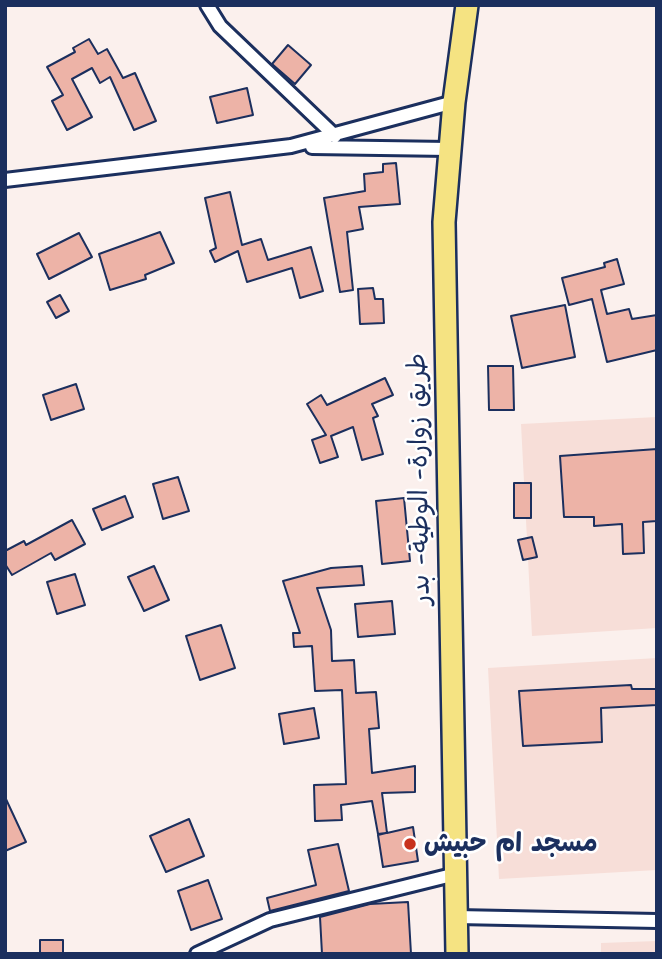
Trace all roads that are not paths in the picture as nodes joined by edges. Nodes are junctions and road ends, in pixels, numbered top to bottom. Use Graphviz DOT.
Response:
graph roads {
  1 [pos="207,5"];
  2 [pos="467,5"];
  3 [pos="454,102"];
  4 [pos="335,136"];
  5 [pos="291,146"];
  6 [pos="449,149"];
  7 [pos="5,180"];
  8 [pos="456,874"];
  9 [pos="457,917"];
  10 [pos="657,921"];
  11 [pos="197,954"];
  12 [pos="457,954"];
  1 -- 4 [label="street"];
  2 -- 3 [label="highway, طريق زوارة- الوطية- بدر"];
  3 -- 4 [label="street"];
  3 -- 6 [label="highway, طريق زوارة- الوطية- بدر"];
  4 -- 5 [label="street"];
  5 -- 6 [label="street"];
  5 -- 7 [label="street"];
  6 -- 8 [label="highway, طريق زوارة- الوطية- بدر"];
  8 -- 9 [label="highway, طريق زوارة- الوطية- بدر"];
  8 -- 11 [label="street"];
  9 -- 10 [label="street"];
  9 -- 12 [label="highway, طريق زوارة- الوطية- بدر"];
}
